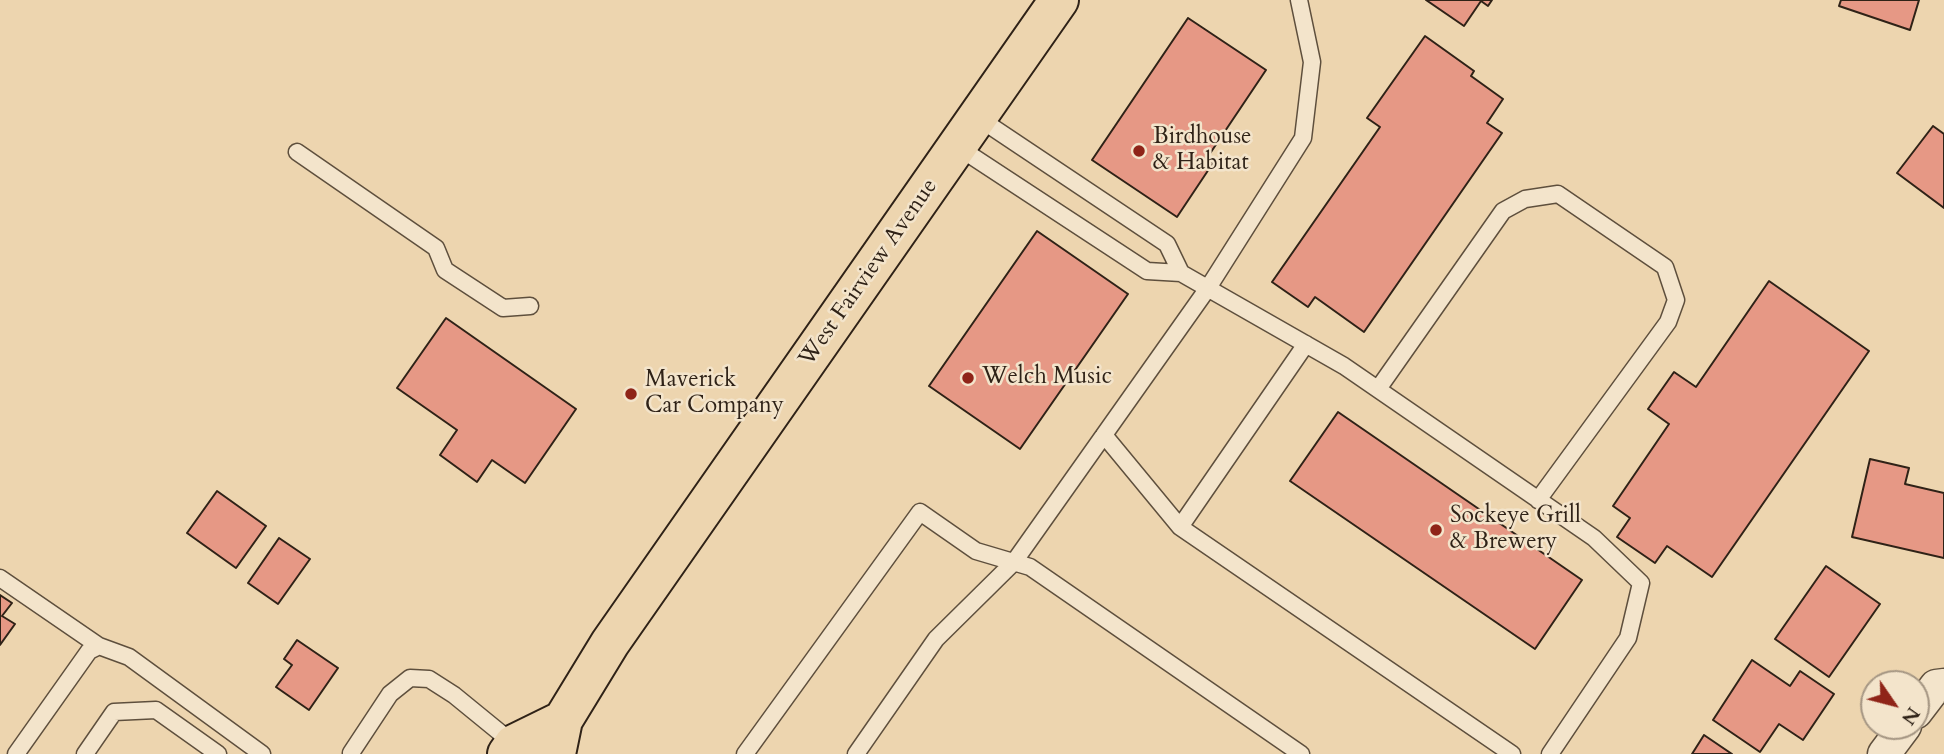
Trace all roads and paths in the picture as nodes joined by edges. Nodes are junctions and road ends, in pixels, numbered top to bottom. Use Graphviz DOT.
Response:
graph roads {
  1 [pos="1059,0"];
  2 [pos="1299,0"];
  3 [pos="967,132"];
  4 [pos="297,152"];
  5 [pos="1181,273"];
  6 [pos="1208,288"];
  7 [pos="530,306"];
  8 [pos="1306,344"];
  9 [pos="1378,389"];
  10 [pos="1104,435"];
  11 [pos="1538,500"];
  12 [pos="1180,527"];
  13 [pos="1014,562"];
  14 [pos="0,578"];
  15 [pos="99,646"];
  16 [pos="1944,685"];
  17 [pos="1930,694"];
  18 [pos="559,737"];
  19 [pos="511,749"];
  20 [pos="351,752"];
  21 [pos="16,754"];
  22 [pos="85,754"];
  23 [pos="218,754"];
  24 [pos="262,754"];
  25 [pos="745,754"];
  26 [pos="856,754"];
  27 [pos="1301,754"];
  28 [pos="1513,754"];
  29 [pos="1550,754"];
  1 -- 3 [label="main road, West Fairview Avenue"];
  2 -- 6 [label="lane"];
  3 -- 5 [label="lane"];
  3 -- 5 [label="lane"];
  3 -- 18 [label="main road, West Fairview Avenue"];
  4 -- 7 [label="lane"];
  5 -- 6 [label="lane"];
  6 -- 8 [label="lane"];
  6 -- 10 [label="lane"];
  8 -- 9 [label="lane"];
  8 -- 12 [label="lane"];
  9 -- 11 [label="lane"];
  9 -- 11 [label="lane"];
  10 -- 12 [label="lane"];
  10 -- 13 [label="lane"];
  11 -- 29 [label="lane"];
  12 -- 28 [label="lane"];
  13 -- 25 [label="lane"];
  13 -- 26 [label="lane"];
  13 -- 27 [label="lane"];
  14 -- 15 [label="lane"];
  15 -- 21 [label="lane"];
  15 -- 24 [label="lane"];
  16 -- 17 [label="street"];
  18 -- 19 [label="main road, West Fairview Avenue"];
  19 -- 20 [label="lane"];
  22 -- 23 [label="lane"];
}
